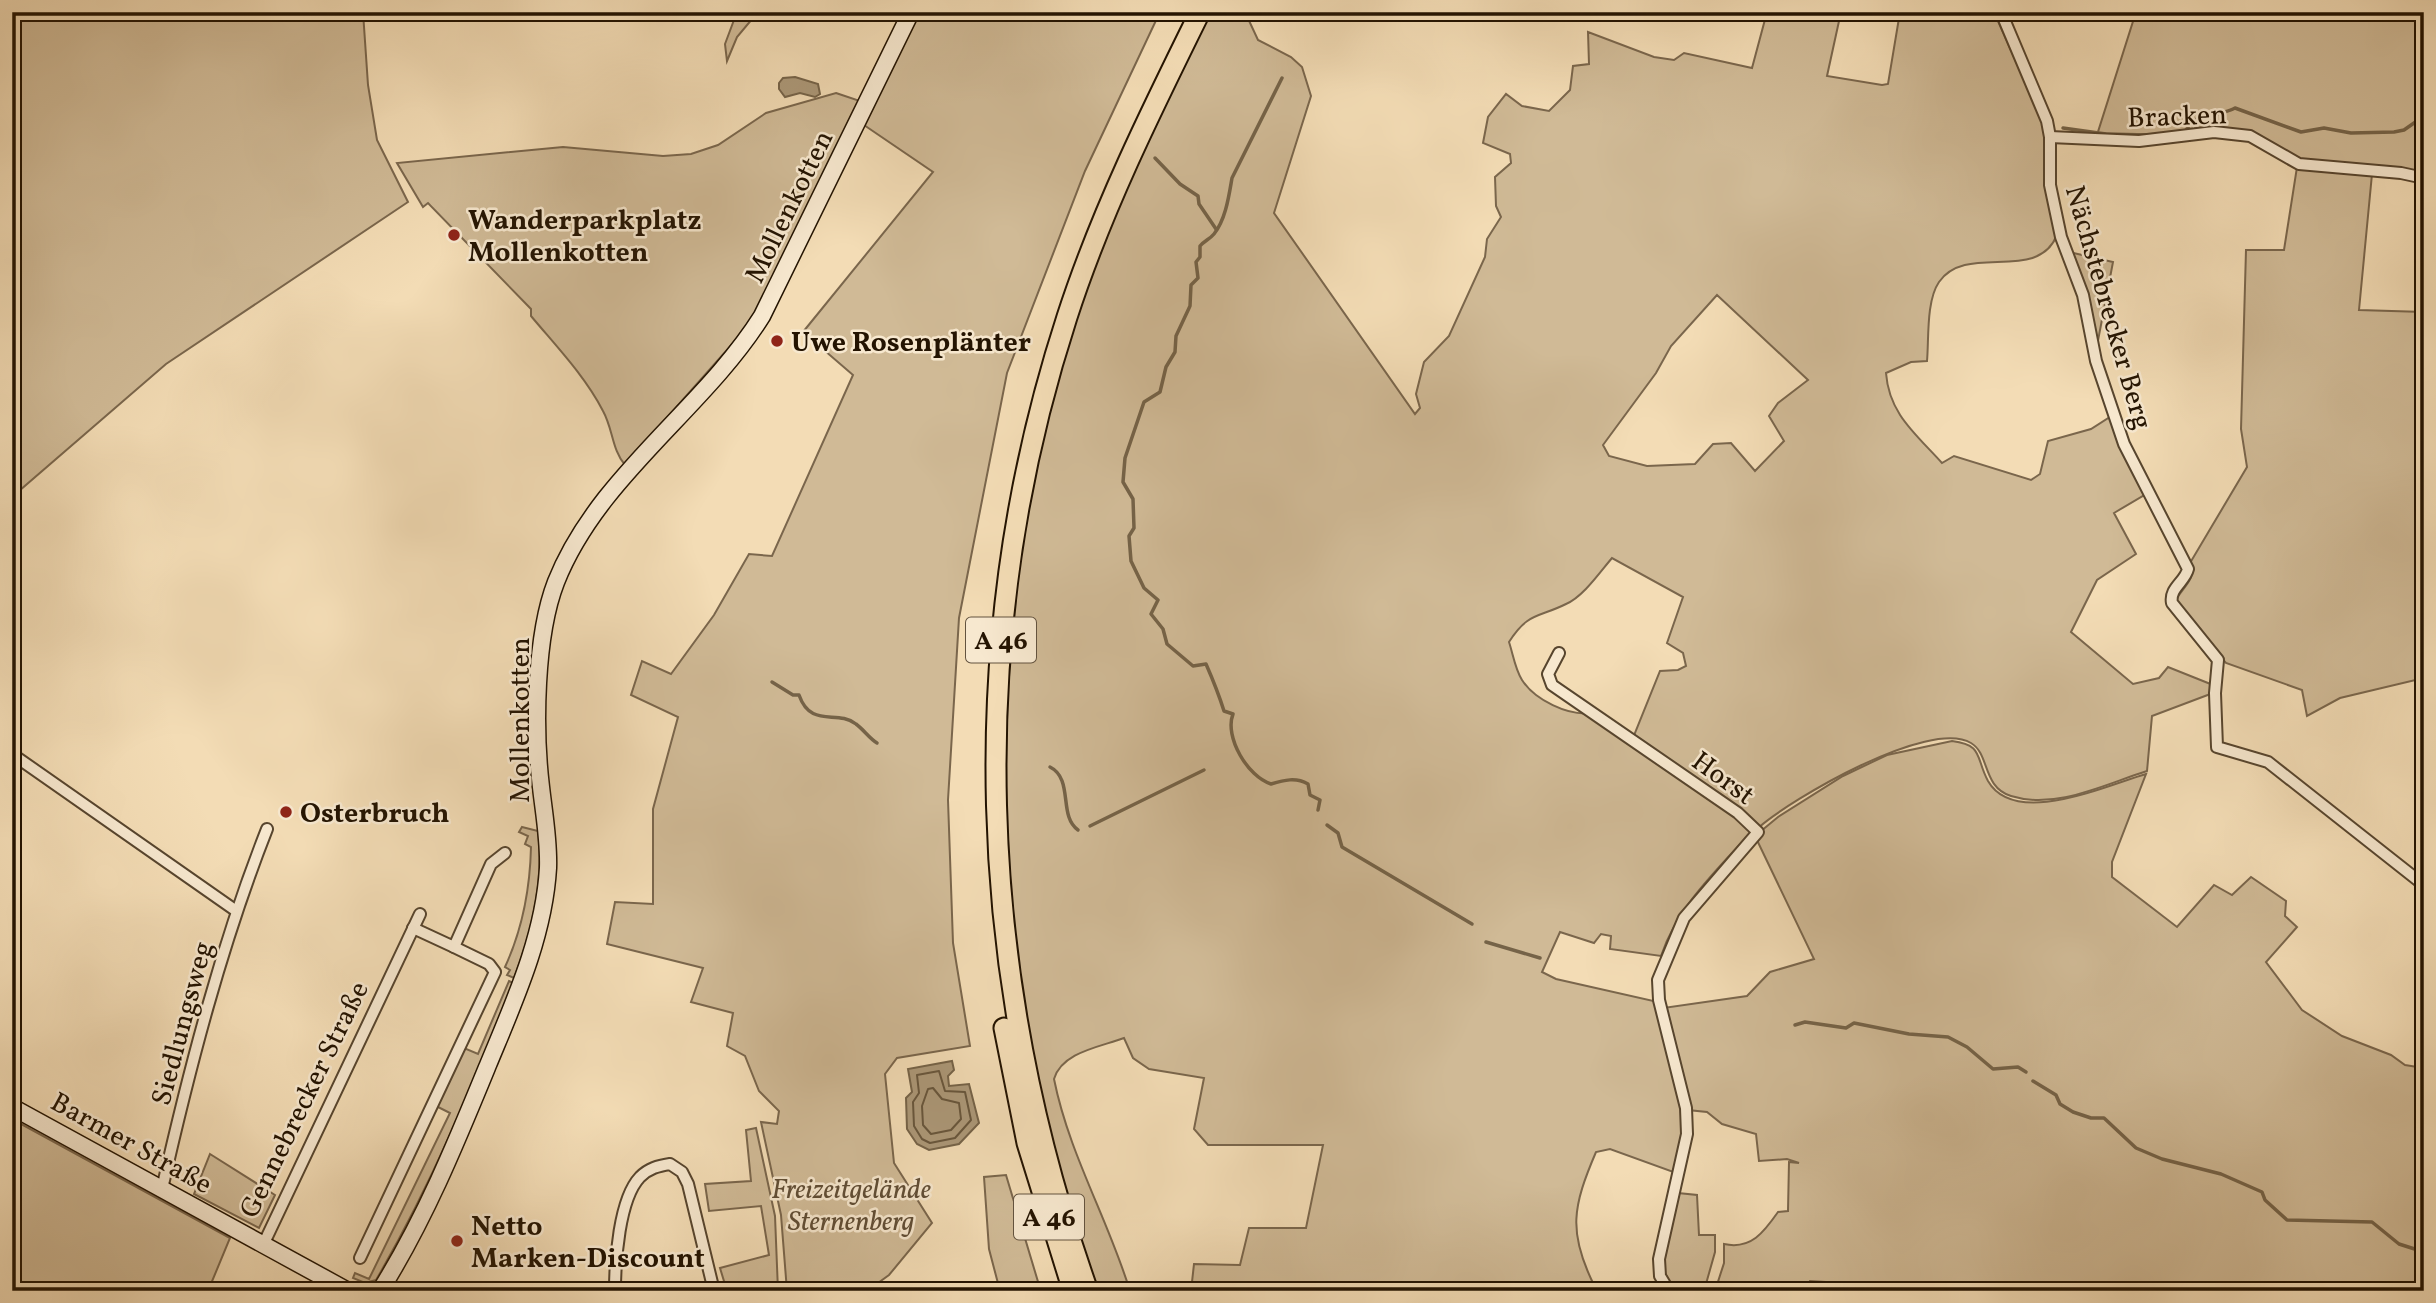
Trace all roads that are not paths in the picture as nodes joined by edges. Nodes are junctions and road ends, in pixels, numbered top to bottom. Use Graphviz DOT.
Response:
graph roads {
  1 [pos="911,12"];
  2 [pos="1189,12"];
  3 [pos="1200,12"];
  4 [pos="2001,12"];
  5 [pos="2050,137"];
  6 [pos="2424,178"];
  7 [pos="1559,653"];
  8 [pos="12,754"];
  9 [pos="267,829"];
  10 [pos="505,853"];
  11 [pos="2424,886"];
  12 [pos="235,910"];
  13 [pos="420,914"];
  14 [pos="413,928"];
  15 [pos="454,947"];
  16 [pos="12,1107"];
  17 [pos="162,1189"];
  18 [pos="264,1243"];
  19 [pos="360,1258"];
  20 [pos="348,1291"];
  21 [pos="380,1291"];
  22 [pos="615,1291"];
  23 [pos="714,1291"];
  24 [pos="1073,1291"];
  25 [pos="1088,1291"];
  26 [pos="1669,1291"];
  1 -- 21 [label="main road, Mollenkotten"];
  2 -- 24 [label="highway, A 46"];
  3 -- 25 [label="highway, A 46"];
  4 -- 5 [label="street"];
  5 -- 6 [label="street, Bracken"];
  5 -- 11 [label="street, Nächstebrecker Berg"];
  7 -- 26 [label="street, Horst"];
  8 -- 12 [label="street, Siedlungsweg"];
  9 -- 12 [label="street, Siedlungsweg"];
  10 -- 15 [label="street"];
  12 -- 17 [label="street, Siedlungsweg"];
  13 -- 14 [label="street, Gennebrecker Straße"];
  14 -- 15 [label="street"];
  14 -- 18 [label="street, Gennebrecker Straße"];
  15 -- 19 [label="street"];
  16 -- 17 [label="main road, Barmer Straße"];
  17 -- 18 [label="main road, Barmer Straße"];
  18 -- 20 [label="main road, Gennebrecker Straße"];
  22 -- 23 [label="street"];
}
